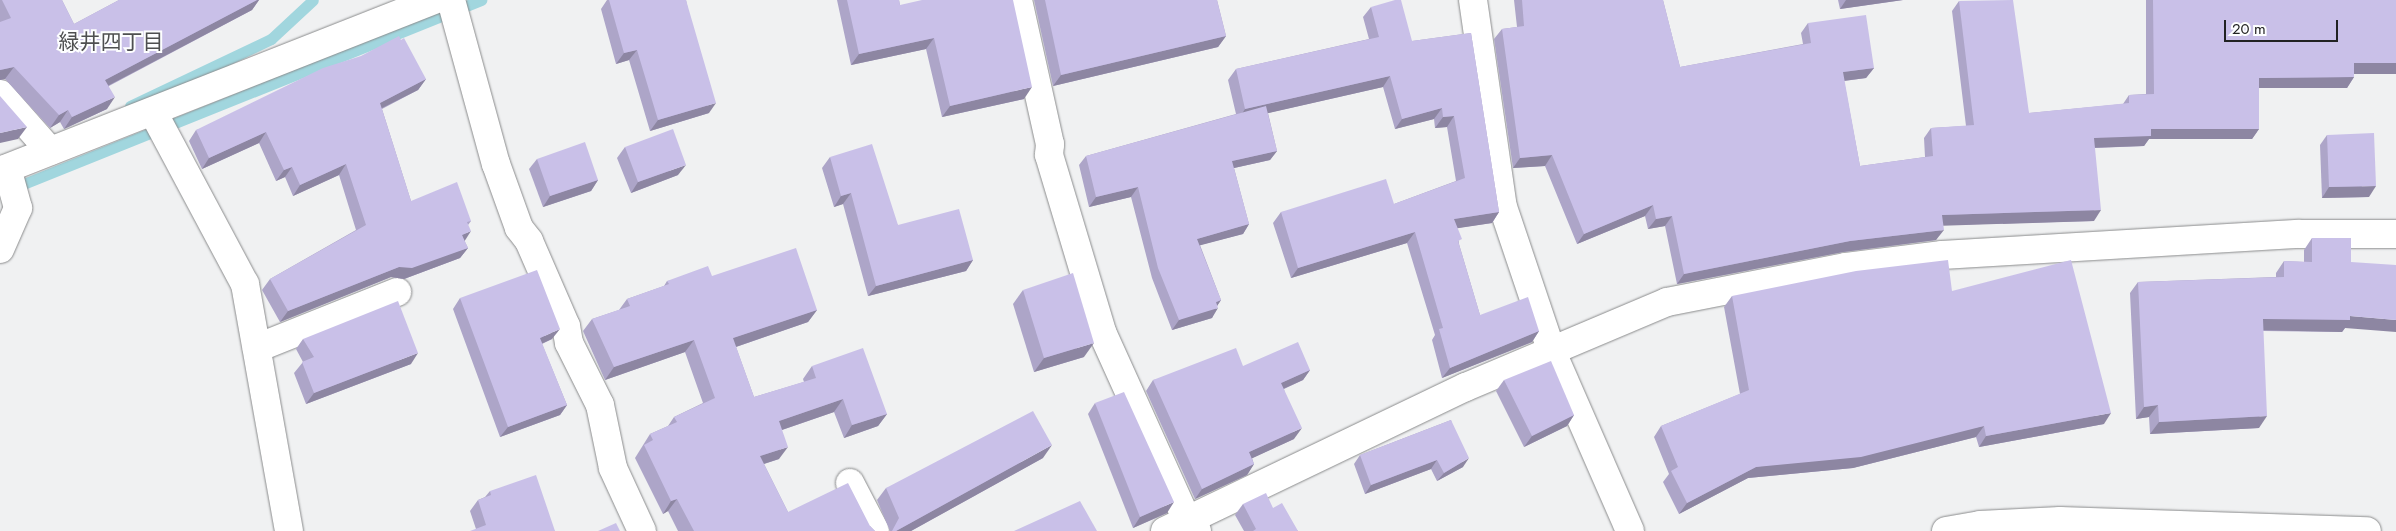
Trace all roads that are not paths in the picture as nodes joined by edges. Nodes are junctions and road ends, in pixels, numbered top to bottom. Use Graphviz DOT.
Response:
graph roads {
  1 [pos="435,0"];
  2 [pos="451,0"];
  3 [pos="1018,0"];
  4 [pos="1474,0"];
  5 [pos="0,94"];
  6 [pos="152,112"];
  7 [pos="50,151"];
  8 [pos="3,169"];
  9 [pos="2396,234"];
  10 [pos="0,249"];
  11 [pos="397,292"];
  12 [pos="257,348"];
  13 [pos="1551,350"];
  14 [pos="850,483"];
  15 [pos="1183,527"];
  16 [pos="289,531"];
  17 [pos="642,531"];
  18 [pos="875,531"];
  19 [pos="1630,531"];
  20 [pos="1946,531"];
  21 [pos="2367,531"];
  1 -- 6 [label="street"];
  2 -- 17 [label="street"];
  3 -- 15 [label="street"];
  4 -- 13 [label="street"];
  5 -- 7 [label="street"];
  6 -- 7 [label="street"];
  6 -- 12 [label="street"];
  7 -- 8 [label="street"];
  8 -- 10 [label="street"];
  9 -- 13 [label="street"];
  11 -- 12 [label="street"];
  12 -- 16 [label="street"];
  13 -- 15 [label="street"];
  13 -- 19 [label="street"];
  14 -- 18 [label="street"];
  20 -- 21 [label="street"];
}
